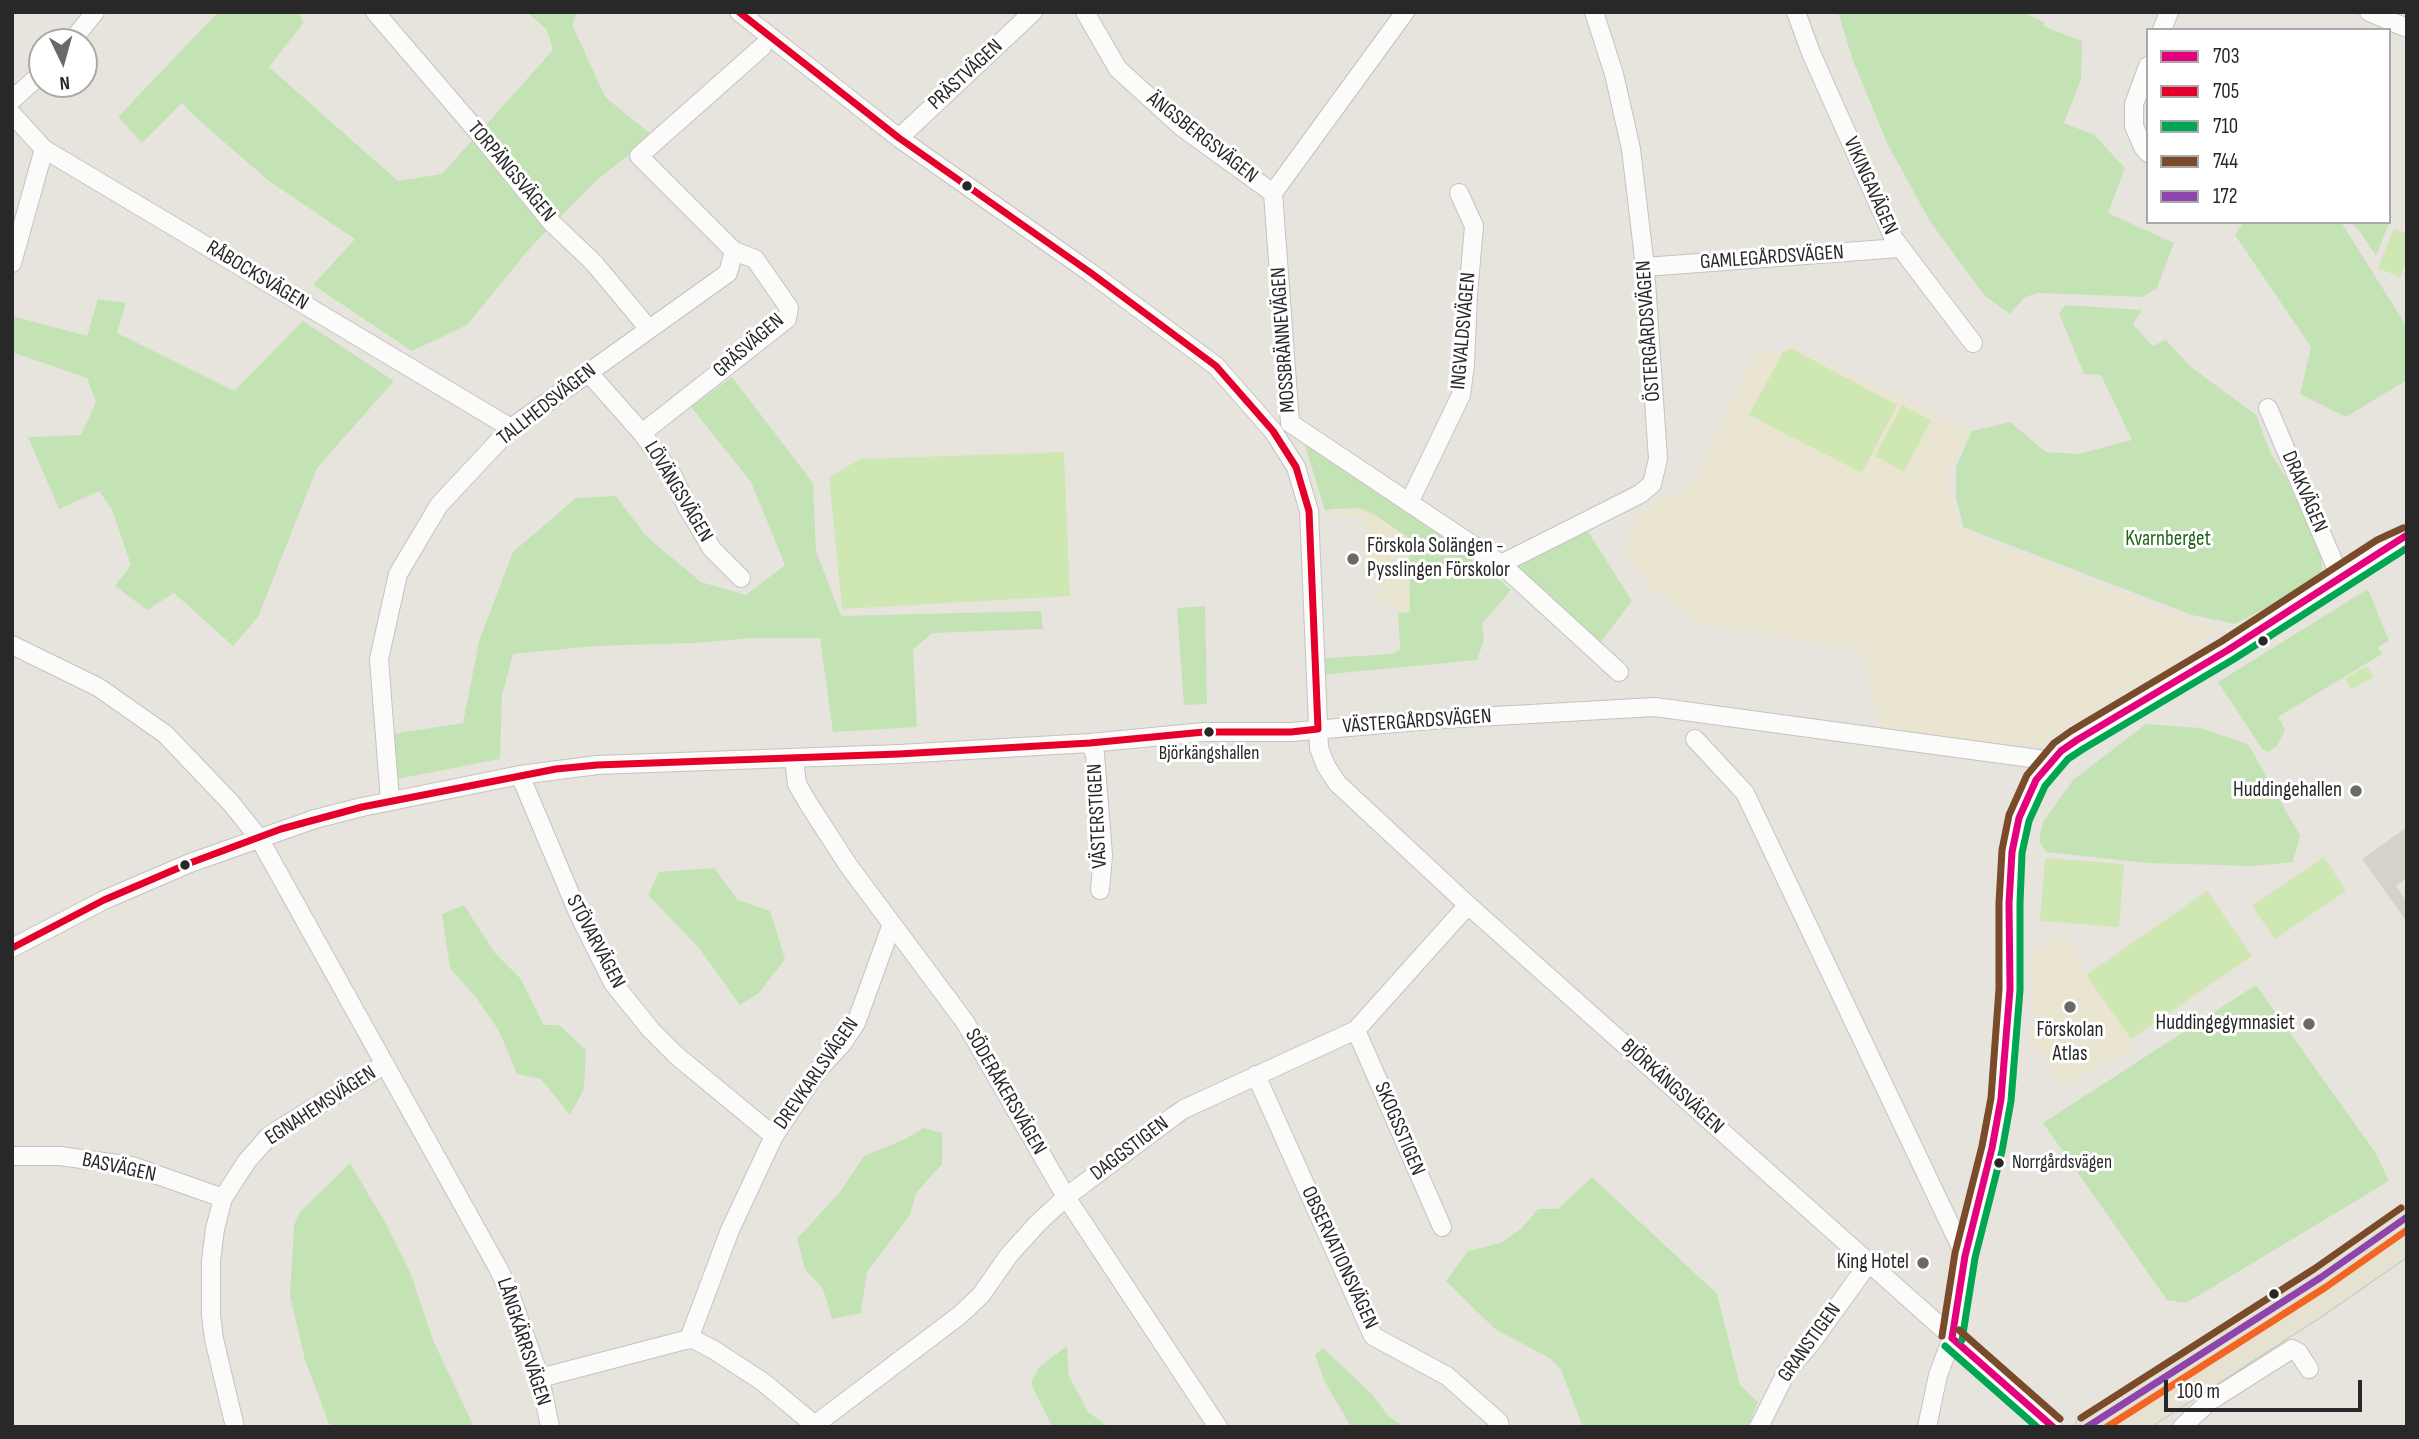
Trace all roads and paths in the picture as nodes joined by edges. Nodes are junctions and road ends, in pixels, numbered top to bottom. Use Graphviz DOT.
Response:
graph roads {
  1 [pos="95,12"];
  2 [pos="375,12"];
  3 [pos="740,12"];
  4 [pos="1033,12"];
  5 [pos="1085,12"];
  6 [pos="1405,12"];
  7 [pos="1594,12"];
  8 [pos="1796,12"];
  9 [pos="2369,12"];
  10 [pos="82,28"];
  11 [pos="2407,28"];
  12 [pos="762,47"];
  13 [pos="2146,71"];
  14 [pos="28,86"];
  15 [pos="12,100"];
  16 [pos="12,114"];
  17 [pos="899,138"];
  18 [pos="44,149"];
  19 [pos="2146,151"];
  20 [pos="1273,193"];
  21 [pos="1459,194"];
  22 [pos="1899,248"];
  23 [pos="734,251"];
  24 [pos="12,262"];
  25 [pos="1645,267"];
  26 [pos="649,329"];
  27 [pos="1973,342"];
  28 [pos="588,372"];
  29 [pos="2268,408"];
  30 [pos="511,428"];
  31 [pos="642,433"];
  32 [pos="1409,503"];
  33 [pos="2405,537"];
  34 [pos="1501,564"];
  35 [pos="2340,576"];
  36 [pos="741,578"];
  37 [pos="12,645"];
  38 [pos="1619,672"];
  39 [pos="1318,729"];
  40 [pos="1695,739"];
  41 [pos="1090,743"];
  42 [pos="794,760"];
  43 [pos="2053,761"];
  44 [pos="520,775"];
  45 [pos="390,801"];
  46 [pos="259,838"];
  47 [pos="1100,890"];
  48 [pos="1468,905"];
  49 [pos="892,924"];
  50 [pos="12,948"];
  51 [pos="1356,1030"];
  52 [pos="385,1064"];
  53 [pos="1256,1075"];
  54 [pos="775,1136"];
  55 [pos="12,1156"];
  56 [pos="1066,1197"];
  57 [pos="223,1198"];
  58 [pos="2407,1217"];
  59 [pos="1442,1227"];
  60 [pos="2407,1243"];
  61 [pos="1965,1256"];
  62 [pos="1868,1264"];
  63 [pos="1952,1338"];
  64 [pos="688,1339"];
  65 [pos="2309,1369"];
  66 [pos="540,1378"];
  67 [pos="815,1426"];
  68 [pos="235,1427"];
  69 [pos="550,1427"];
  70 [pos="1218,1427"];
  71 [pos="1500,1427"];
  72 [pos="1759,1427"];
  73 [pos="1927,1427"];
  74 [pos="2053,1427"];
  75 [pos="2087,1427"];
  76 [pos="2129,1427"];
  77 [pos="2182,1427"];
  1 -- 10 [label="street"];
  2 -- 26 [label="street, TORPÄNGSVÄGEN"];
  3 -- 17 [label="street, BJÖRKÄNGSVÄGEN"];
  4 -- 17 [label="street, PRÄSTVÄGEN"];
  5 -- 20 [label="street, ÄNGSBERGSVÄGEN"];
  6 -- 20 [label="street"];
  7 -- 25 [label="street, ÖSTERGÅRDSVÄGEN"];
  8 -- 22 [label="street, VIKINGAVÄGEN"];
  9 -- 11 [label="street"];
  12 -- 23 [label="street, GRÄSVÄGEN"];
  13 -- 19 [label="street"];
  14 -- 15 [label="street"];
  16 -- 18 [label="street, RÅBOCKSVÄGEN"];
  17 -- 39 [label="street, BJÖRKÄNGSVÄGEN"];
  18 -- 24 [label="street"];
  18 -- 30 [label="street, RÅBOCKSVÄGEN"];
  20 -- 32 [label="street, MOSSBRÄNNEVÄGEN"];
  21 -- 32 [label="street, INGVALDSVÄGEN"];
  22 -- 25 [label="street, GAMLEGÅRDSVÄGEN"];
  22 -- 27 [label="street, VIKINGAVÄGEN"];
  23 -- 26 [label="street, TALLHEDSVÄGEN"];
  23 -- 31 [label="street, GRÄSVÄGEN"];
  25 -- 34 [label="street, ÖSTERGÅRDSVÄGEN"];
  26 -- 28 [label="street, TALLHEDSVÄGEN"];
  28 -- 30 [label="street, TALLHEDSVÄGEN"];
  28 -- 31 [label="street, LÖVÄNGSVÄGEN"];
  29 -- 35 [label="street, DRAKVÄGEN"];
  30 -- 45 [label="street, TALLHEDSVÄGEN"];
  31 -- 36 [label="street, LÖVÄNGSVÄGEN"];
  32 -- 34 [label="street, MOSSBRÄNNEVÄGEN"];
  33 -- 35 [label="street"];
  34 -- 38 [label="street, MOSSBRÄNNEVÄGEN"];
  35 -- 43 [label="street"];
  37 -- 46 [label="street, LÅNGKÄRRSVÄGEN"];
  39 -- 41 [label="street, VÄSTERGÅRDSVÄGEN"];
  39 -- 43 [label="street, VÄSTERGÅRDSVÄGEN"];
  39 -- 48 [label="street, BJÖRKÄNGSVÄGEN"];
  40 -- 61 [label="street"];
  41 -- 42 [label="street, VÄSTERGÅRDSVÄGEN"];
  41 -- 47 [label="street, VÄSTERSTIGEN"];
  42 -- 44 [label="street, VÄSTERGÅRDSVÄGEN"];
  42 -- 49 [label="street, SÖDERÅKERSVÄGEN"];
  43 -- 61 [label="street"];
  44 -- 45 [label="street, VÄSTERGÅRDSVÄGEN"];
  44 -- 54 [label="street, STÖVARVÄGEN"];
  45 -- 46 [label="street, VÄSTERGÅRDSVÄGEN"];
  46 -- 50 [label="street, VÄSTERGÅRDSVÄGEN"];
  46 -- 52 [label="street, LÅNGKÄRRSVÄGEN"];
  48 -- 51 [label="street, DAGGSTIGEN"];
  48 -- 62 [label="street, BJÖRKÄNGSVÄGEN"];
  49 -- 54 [label="street, DREVKARLSVÄGEN"];
  49 -- 56 [label="street, SÖDERÅKERSVÄGEN"];
  51 -- 53 [label="street, DAGGSTIGEN"];
  51 -- 59 [label="street, SKOGSSTIGEN"];
  52 -- 57 [label="street, EGNAHEMSVÄGEN"];
  52 -- 66 [label="street, LÅNGKÄRRSVÄGEN"];
  53 -- 56 [label="street, DAGGSTIGEN"];
  53 -- 71 [label="street, OBSERVATIONSVÄGEN"];
  54 -- 64 [label="street, DREVKARLSVÄGEN"];
  55 -- 57 [label="street, BASVÄGEN"];
  56 -- 67 [label="street, DAGGSTIGEN"];
  56 -- 70 [label="street, SÖDERÅKERSVÄGEN"];
  57 -- 68 [label="street, EGNAHEMSVÄGEN"];
  58 -- 75 [label="main road"];
  60 -- 76 [label="main road"];
  61 -- 63 [label="street"];
  62 -- 63 [label="street, BJÖRKÄNGSVÄGEN"];
  62 -- 72 [label="street, GRANSTIGEN"];
  63 -- 73 [label="street"];
  63 -- 74 [label="street, BJÖRKÄNGSVÄGEN"];
  64 -- 66 [label="street"];
  64 -- 67 [label="street"];
  65 -- 77 [label="street"];
  66 -- 69 [label="street, LÅNGKÄRRSVÄGEN"];
}
